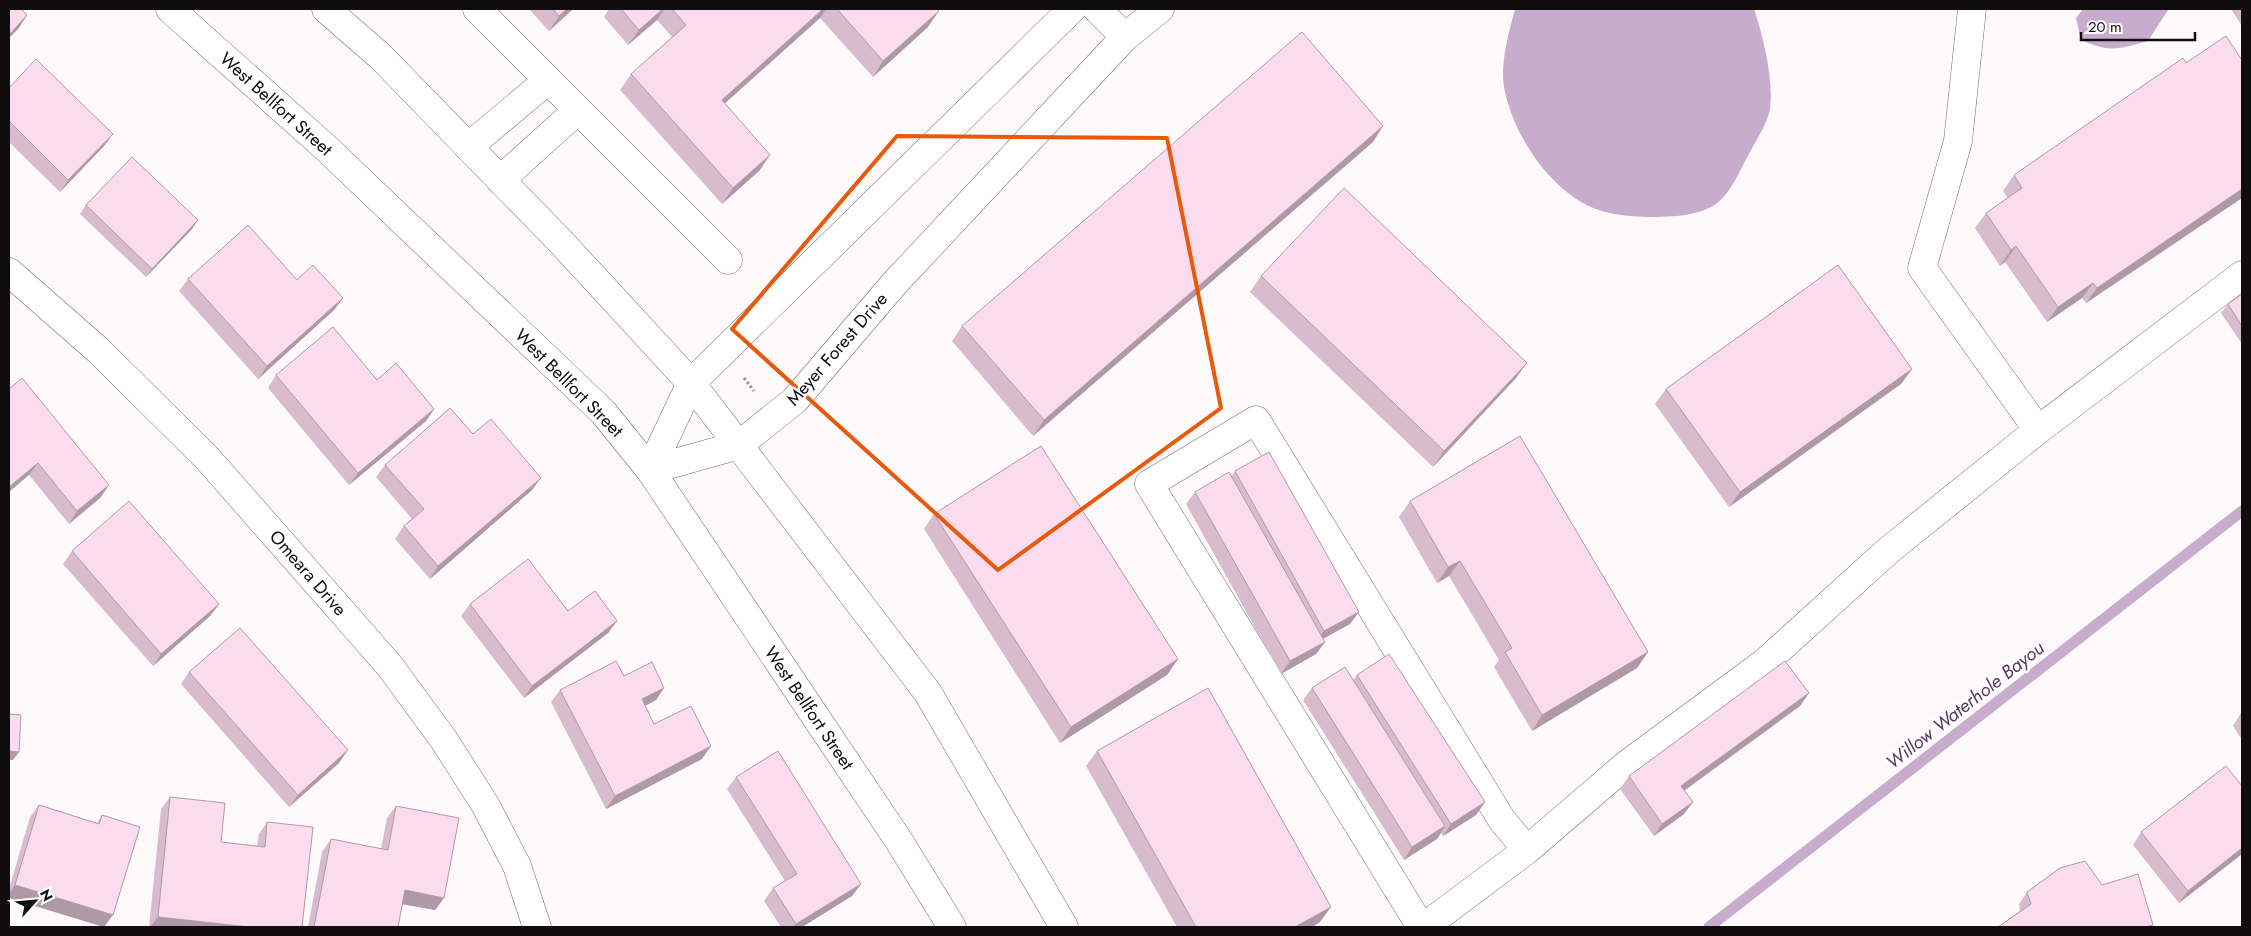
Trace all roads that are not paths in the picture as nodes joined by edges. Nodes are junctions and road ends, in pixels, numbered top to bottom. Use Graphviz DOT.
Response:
graph roads {
  1 [pos="170,9"];
  2 [pos="326,9"];
  3 [pos="477,9"];
  4 [pos="1072,9"];
  5 [pos="1097,9"];
  6 [pos="1160,9"];
  7 [pos="1972,9"];
  8 [pos="1125,37"];
  9 [pos="548,80"];
  10 [pos="578,110"];
  11 [pos="468,147"];
  12 [pos="500,180"];
  13 [pos="728,260"];
  14 [pos="9,272"];
  15 [pos="2242,275"];
  16 [pos="691,383"];
  17 [pos="2038,430"];
  18 [pos="739,445"];
  19 [pos="650,470"];
  20 [pos="1527,850"];
  21 [pos="537,927"];
  22 [pos="952,927"];
  23 [pos="1064,927"];
  24 [pos="1422,927"];
  1 -- 19 [label="main road, West Bellfort Street"];
  2 -- 11 [label="main road"];
  3 -- 9 [label="main road"];
  4 -- 16 [label="main road"];
  5 -- 8 [label="main road"];
  6 -- 8 [label="main road, Meyer Forest Drive"];
  7 -- 17 [label="main road"];
  8 -- 18 [label="main road, Meyer Forest Drive"];
  9 -- 10 [label="main road"];
  9 -- 11 [label="main road"];
  10 -- 12 [label="main road"];
  10 -- 13 [label="main road"];
  11 -- 12 [label="main road"];
  12 -- 16 [label="main road"];
  14 -- 21 [label="main road, Omeara Drive"];
  15 -- 17 [label="main road"];
  16 -- 18 [label="main road"];
  16 -- 19 [label="main road"];
  17 -- 20 [label="main road"];
  18 -- 19 [label="main road, Meyer Forest Drive"];
  18 -- 23 [label="main road"];
  19 -- 22 [label="main road, West Bellfort Street"];
  20 -- 24 [label="main road"];
  20 -- 24 [label="main road"];
}
